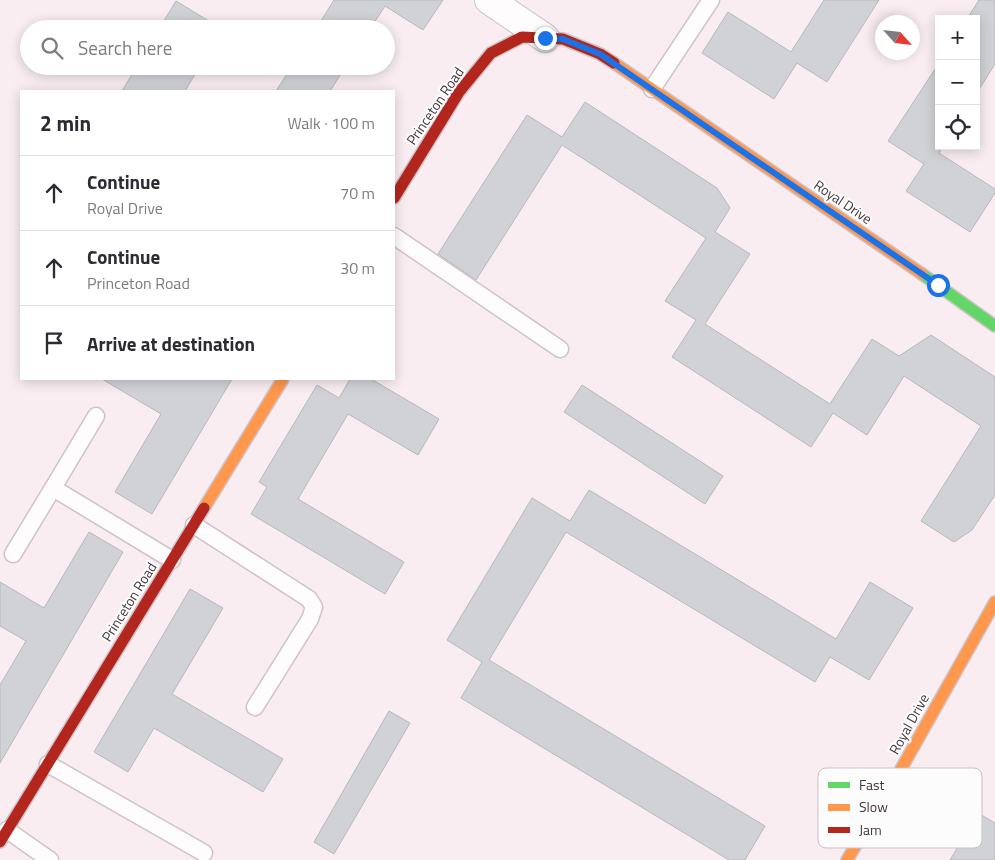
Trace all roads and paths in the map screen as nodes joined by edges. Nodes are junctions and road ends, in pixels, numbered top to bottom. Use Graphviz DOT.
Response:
graph roads {
  1 [pos="489,0"];
  2 [pos="711,0"];
  3 [pos="545,38"];
  4 [pos="652,89"];
  5 [pos="674,104"];
  6 [pos="395,196"];
  7 [pos="395,237"];
  8 [pos="995,326"];
  9 [pos="560,349"];
  10 [pos="282,380"];
  11 [pos="96,416"];
  12 [pos="53,488"];
  13 [pos="194,525"];
  14 [pos="14,554"];
  15 [pos="172,560"];
  16 [pos="995,602"];
  17 [pos="255,707"];
  18 [pos="48,764"];
  19 [pos="902,768"];
  20 [pos="4,836"];
  21 [pos="854,848"];
  22 [pos="204,853"];
  23 [pos="50,860"];
  24 [pos="847,860"];
  1 -- 3 [label="street"];
  2 -- 4 [label="lane"];
  3 -- 4 [label="street, Princeton Road"];
  3 -- 6 [label="street, Princeton Road"];
  4 -- 5 [label="street, Princeton Road"];
  5 -- 8 [label="street, Royal Drive"];
  7 -- 9 [label="lane"];
  10 -- 13 [label="street, Princeton Road"];
  11 -- 12 [label="lane"];
  12 -- 14 [label="lane"];
  12 -- 15 [label="lane"];
  13 -- 15 [label="street, Princeton Road"];
  13 -- 17 [label="lane"];
  15 -- 18 [label="street, Princeton Road"];
  16 -- 19 [label="street, Royal Drive"];
  18 -- 20 [label="street, Princeton Road"];
  18 -- 22 [label="lane"];
  20 -- 23 [label="lane"];
  21 -- 24 [label="street, Royal Drive"];
}
